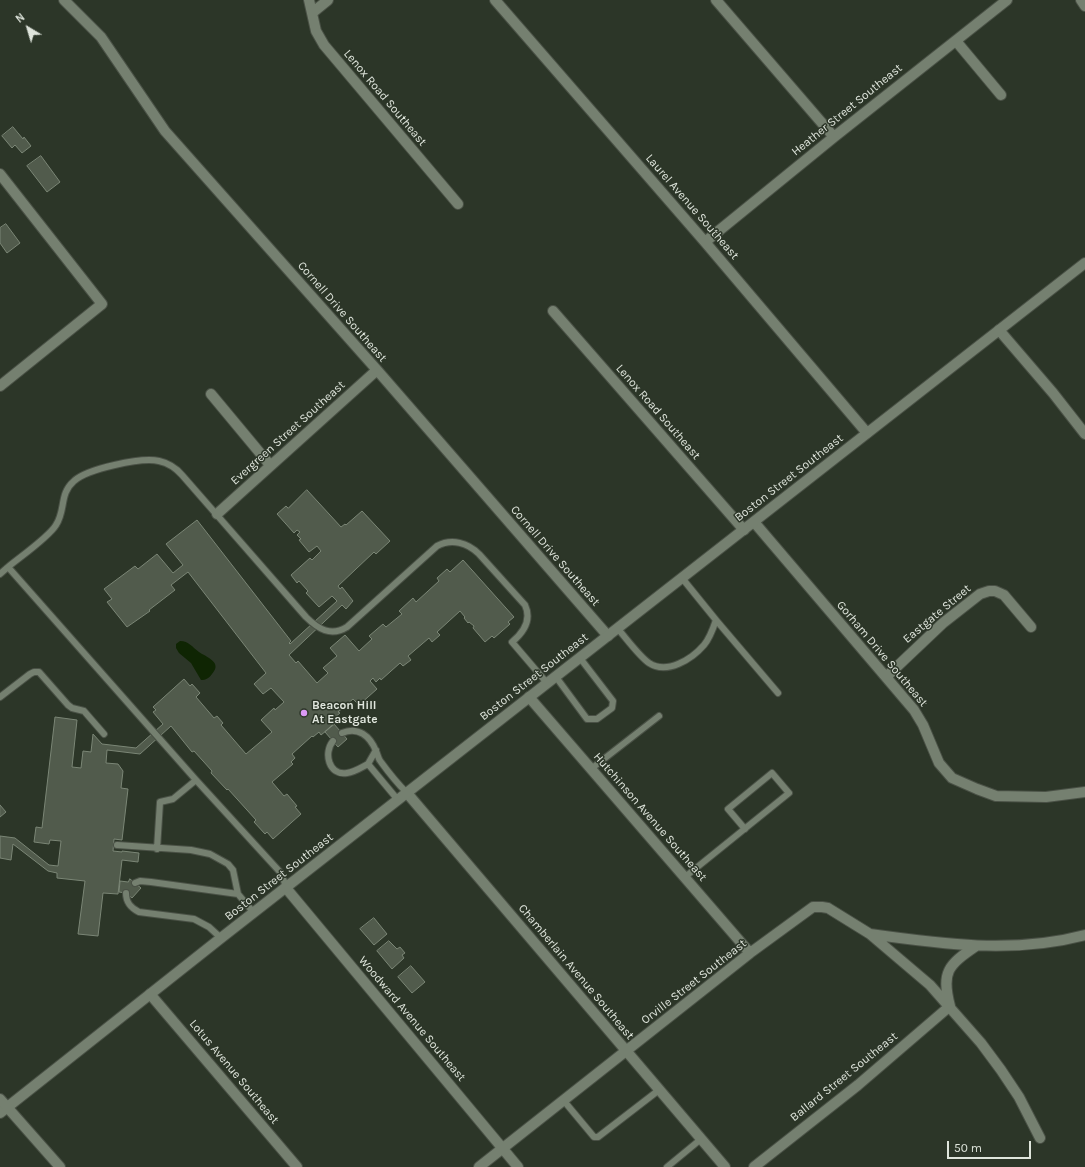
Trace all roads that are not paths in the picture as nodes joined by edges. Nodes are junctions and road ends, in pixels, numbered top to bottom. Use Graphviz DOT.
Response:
graph roads {
  1 [pos="64,0"];
  2 [pos="309,0"];
  3 [pos="328,0"];
  4 [pos="495,0"];
  5 [pos="716,0"];
  6 [pos="1008,0"];
  7 [pos="1081,0"];
  8 [pos="1085,6"];
  9 [pos="312,13"];
  10 [pos="956,41"];
  11 [pos="1001,95"];
  12 [pos="834,137"];
  13 [pos="1,177"];
  14 [pos="458,204"];
  15 [pos="705,242"];
  16 [pos="1085,263"];
  17 [pos="553,311"];
  18 [pos="999,330"];
  19 [pos="377,370"];
  20 [pos="0,386"];
  21 [pos="211,394"];
  22 [pos="867,433"];
  23 [pos="1085,434"];
  24 [pos="270,465"];
  25 [pos="217,514"];
  26 [pos="754,522"];
  27 [pos="744,530"];
  28 [pos="8,567"];
  29 [pos="0,574"];
  30 [pos="682,578"];
  31 [pos="716,620"];
  32 [pos="1032,627"];
  33 [pos="618,629"];
  34 [pos="608,636"];
  35 [pos="580,658"];
  36 [pos="556,677"];
  37 [pos="886,677"];
  38 [pos="547,683"];
  39 [pos="778,693"];
  40 [pos="0,697"];
  41 [pos="529,698"];
  42 [pos="659,716"];
  43 [pos="342,733"];
  44 [pos="104,734"];
  45 [pos="333,741"];
  46 [pos="376,750"];
  47 [pos="368,764"];
  48 [pos="591,769"];
  49 [pos="196,780"];
  50 [pos="1085,792"];
  51 [pos="407,793"];
  52 [pos="398,800"];
  53 [pos="745,829"];
  54 [pos="117,845"];
  55 [pos="157,848"];
  56 [pos="685,877"];
  57 [pos="135,883"];
  58 [pos="286,888"];
  59 [pos="126,893"];
  60 [pos="238,894"];
  61 [pos="254,913"];
  62 [pos="870,934"];
  63 [pos="1085,935"];
  64 [pos="221,938"];
  65 [pos="976,946"];
  66 [pos="750,953"];
  67 [pos="150,994"];
  68 [pos="950,1006"];
  69 [pos="626,1052"];
  70 [pos="659,1090"];
  71 [pos="0,1099"];
  72 [pos="564,1101"];
  73 [pos="4,1110"];
  74 [pos="1040,1138"];
  75 [pos="701,1139"];
  76 [pos="503,1148"];
  77 [pos="60,1167"];
  78 [pos="297,1167"];
  79 [pos="479,1167"];
  80 [pos="518,1167"];
  81 [pos="667,1167"];
  82 [pos="725,1167"];
  83 [pos="754,1167"];
  1 -- 19 [label="street, Cornell Drive Southeast"];
  2 -- 9 [label="street, Lenox Road Southeast"];
  3 -- 9 [label="street"];
  4 -- 15 [label="street, Laurel Avenue Southeast"];
  5 -- 12 [label="street"];
  6 -- 10 [label="street, Heather Street Southeast"];
  7 -- 8 [label="street"];
  9 -- 14 [label="street, Lenox Road Southeast"];
  10 -- 11 [label="street"];
  10 -- 12 [label="street, Heather Street Southeast"];
  12 -- 15 [label="street, Heather Street Southeast"];
  13 -- 20 [label="street"];
  15 -- 22 [label="street, Laurel Avenue Southeast"];
  16 -- 18 [label="street, Boston Street Southeast"];
  17 -- 27 [label="street, Lenox Road Southeast"];
  18 -- 22 [label="street, Boston Street Southeast"];
  18 -- 23 [label="street"];
  19 -- 24 [label="street, Evergreen Street Southeast"];
  19 -- 34 [label="street, Cornell Drive Southeast"];
  21 -- 24 [label="street"];
  22 -- 26 [label="street, Boston Street Southeast"];
  24 -- 25 [label="street, Evergreen Street Southeast"];
  25 -- 28 [label="lane"];
  25 -- 38 [label="lane"];
  26 -- 27 [label="street, Boston Street Southeast"];
  26 -- 37 [label="street, Gorham Drive Southeast"];
  27 -- 30 [label="street, Boston Street Southeast"];
  28 -- 29 [label="lane"];
  28 -- 49 [label="lane"];
  30 -- 31 [label="lane"];
  30 -- 33 [label="street, Boston Street Southeast"];
  31 -- 33 [label="lane"];
  31 -- 39 [label="lane"];
  32 -- 37 [label="street, Eastgate Street"];
  33 -- 34 [label="street, Boston Street Southeast"];
  34 -- 35 [label="street, Boston Street Southeast"];
  35 -- 36 [label="street, Boston Street Southeast"];
  35 -- 36 [label="lane"];
  36 -- 38 [label="street, Boston Street Southeast"];
  37 -- 50 [label="street, Gorham Drive Southeast"];
  38 -- 41 [label="street, Boston Street Southeast"];
  40 -- 44 [label="lane"];
  41 -- 48 [label="street, Hutchinson Avenue Southeast"];
  41 -- 51 [label="street, Boston Street Southeast"];
  42 -- 48 [label="lane"];
  43 -- 46 [label="lane"];
  45 -- 47 [label="lane"];
  46 -- 47 [label="lane"];
  46 -- 51 [label="lane"];
  47 -- 52 [label="lane"];
  48 -- 56 [label="street, Hutchinson Avenue Southeast"];
  49 -- 55 [label="lane"];
  49 -- 58 [label="lane"];
  51 -- 52 [label="street, Boston Street Southeast"];
  51 -- 69 [label="street, Chamberlain Avenue Southeast"];
  52 -- 58 [label="street, Boston Street Southeast"];
  53 -- 53 [label="lane"];
  53 -- 56 [label="lane"];
  54 -- 55 [label="lane"];
  55 -- 60 [label="lane"];
  56 -- 66 [label="street, Hutchinson Avenue Southeast"];
  57 -- 60 [label="lane"];
  58 -- 61 [label="street, Boston Street Southeast"];
  58 -- 76 [label="street, Woodward Avenue Southeast"];
  59 -- 64 [label="lane"];
  60 -- 61 [label="lane"];
  61 -- 64 [label="street, Boston Street Southeast"];
  62 -- 65 [label="street"];
  62 -- 66 [label="street, Orville Street Southeast"];
  62 -- 68 [label="street"];
  63 -- 65 [label="street"];
  64 -- 67 [label="street, Boston Street Southeast"];
  65 -- 68 [label="street"];
  66 -- 69 [label="street, Orville Street Southeast"];
  67 -- 73 [label="street, Boston Street Southeast"];
  67 -- 78 [label="street, Lotus Avenue Southeast"];
  68 -- 74 [label="street"];
  68 -- 83 [label="street, Ballard Street Southeast"];
  69 -- 70 [label="street, Chamberlain Avenue Southeast"];
  69 -- 72 [label="street, Orville Street Southeast"];
  70 -- 72 [label="lane"];
  70 -- 75 [label="street, Chamberlain Avenue Southeast"];
  71 -- 73 [label="street"];
  72 -- 76 [label="street, Orville Street Southeast"];
  73 -- 77 [label="street"];
  75 -- 81 [label="lane"];
  75 -- 82 [label="street, Chamberlain Avenue Southeast"];
  76 -- 79 [label="street, Orville Street Southeast"];
  76 -- 80 [label="street, Woodward Avenue Southeast"];
}
